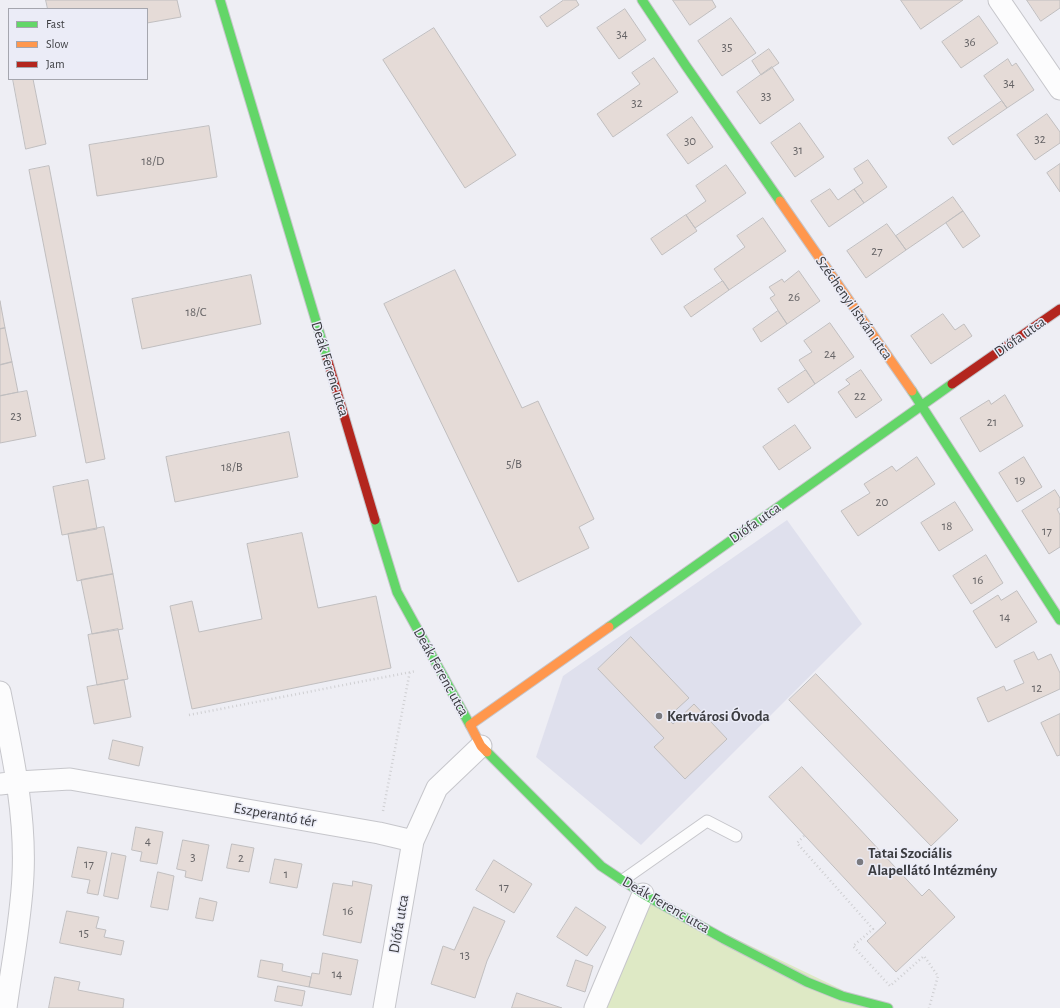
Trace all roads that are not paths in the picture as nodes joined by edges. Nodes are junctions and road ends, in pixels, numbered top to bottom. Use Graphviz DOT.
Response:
graph roads {
  1 [pos="220,0"];
  2 [pos="642,0"];
  3 [pos="999,0"];
  4 [pos="1060,89"];
  5 [pos="1060,309"];
  6 [pos="922,405"];
  7 [pos="1060,620"];
  8 [pos="0,692"];
  9 [pos="470,725"];
  10 [pos="481,746"];
  11 [pos="9,783"];
  12 [pos="736,836"];
  13 [pos="413,840"];
  14 [pos="623,880"];
  15 [pos="643,894"];
  16 [pos="6,1008"];
  17 [pos="384,1008"];
  18 [pos="595,1008"];
  19 [pos="888,1008"];
  1 -- 9 [label="street, Deák Ferenc utca"];
  2 -- 6 [label="street, Széchenyi István utca"];
  3 -- 4 [label="street"];
  5 -- 6 [label="street, Diófa utca"];
  6 -- 7 [label="street, Széchenyi István utca"];
  6 -- 9 [label="street, Diófa utca"];
  8 -- 11 [label="street"];
  9 -- 10 [label="street"];
  10 -- 13 [label="street"];
  10 -- 14 [label="street, Deák Ferenc utca"];
  11 -- 13 [label="street, Eszperantó tér"];
  11 -- 16 [label="street"];
  12 -- 14 [label="lane"];
  13 -- 17 [label="street, Diófa utca"];
  14 -- 15 [label="street, Deák Ferenc utca"];
  15 -- 18 [label="street"];
  15 -- 19 [label="street, Deák Ferenc utca"];
}
